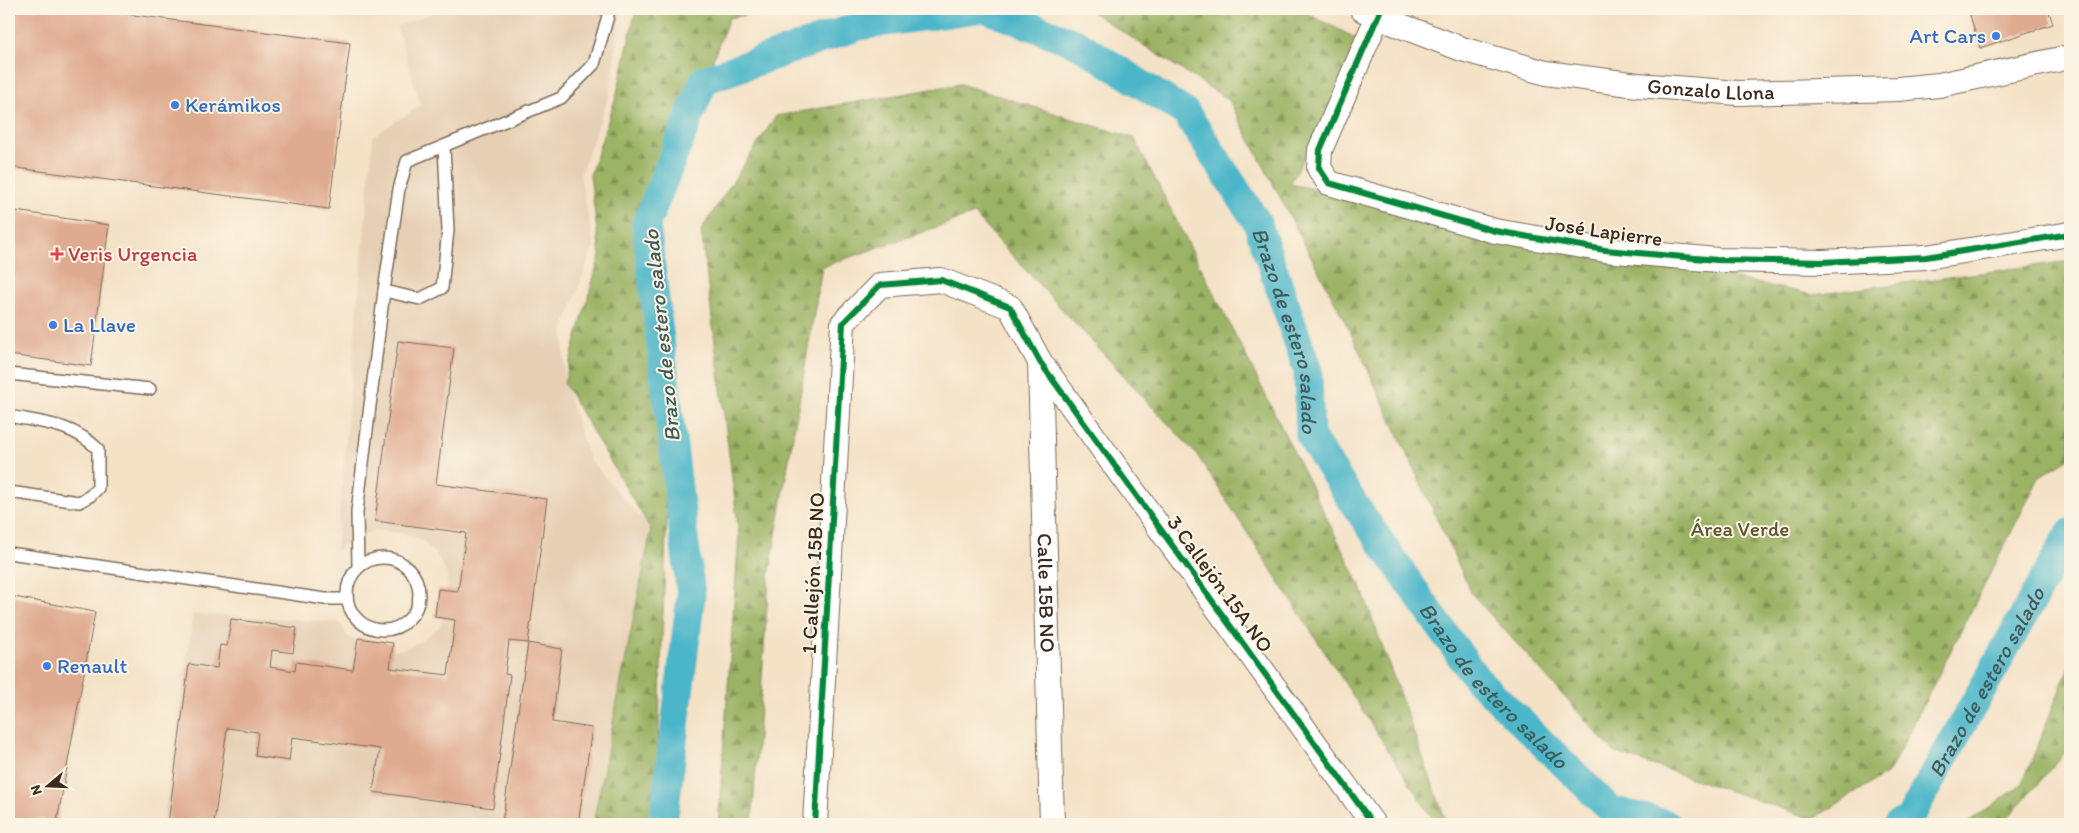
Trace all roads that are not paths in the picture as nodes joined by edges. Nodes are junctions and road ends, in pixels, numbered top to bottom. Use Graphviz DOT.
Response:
graph roads {
  1 [pos="608,9"];
  2 [pos="1373,12"];
  3 [pos="2070,56"];
  4 [pos="444,146"];
  5 [pos="2070,234"];
  6 [pos="384,291"];
  7 [pos="843,323"];
  8 [pos="1040,362"];
  9 [pos="9,374"];
  10 [pos="150,389"];
  11 [pos="9,416"];
  12 [pos="9,492"];
  13 [pos="9,554"];
  14 [pos="358,567"];
  15 [pos="347,599"];
  16 [pos="815,824"];
  17 [pos="1052,824"];
  18 [pos="1373,824"];
  1 -- 4 [label="lane"];
  2 -- 3 [label="street, Gonzalo Llona"];
  2 -- 5 [label="street, José Lapierre"];
  4 -- 6 [label="lane"];
  4 -- 6 [label="lane"];
  6 -- 14 [label="lane"];
  7 -- 8 [label="street, 3 Callejón 15A NO"];
  7 -- 16 [label="street, 1 Callejón 15B NO"];
  8 -- 17 [label="street, Calle 15B NO"];
  8 -- 18 [label="street, 3 Callejón 15A NO"];
  9 -- 10 [label="lane"];
  11 -- 12 [label="lane"];
  13 -- 15 [label="lane"];
  14 -- 15 [label="lane"];
  14 -- 15 [label="lane"];
}
